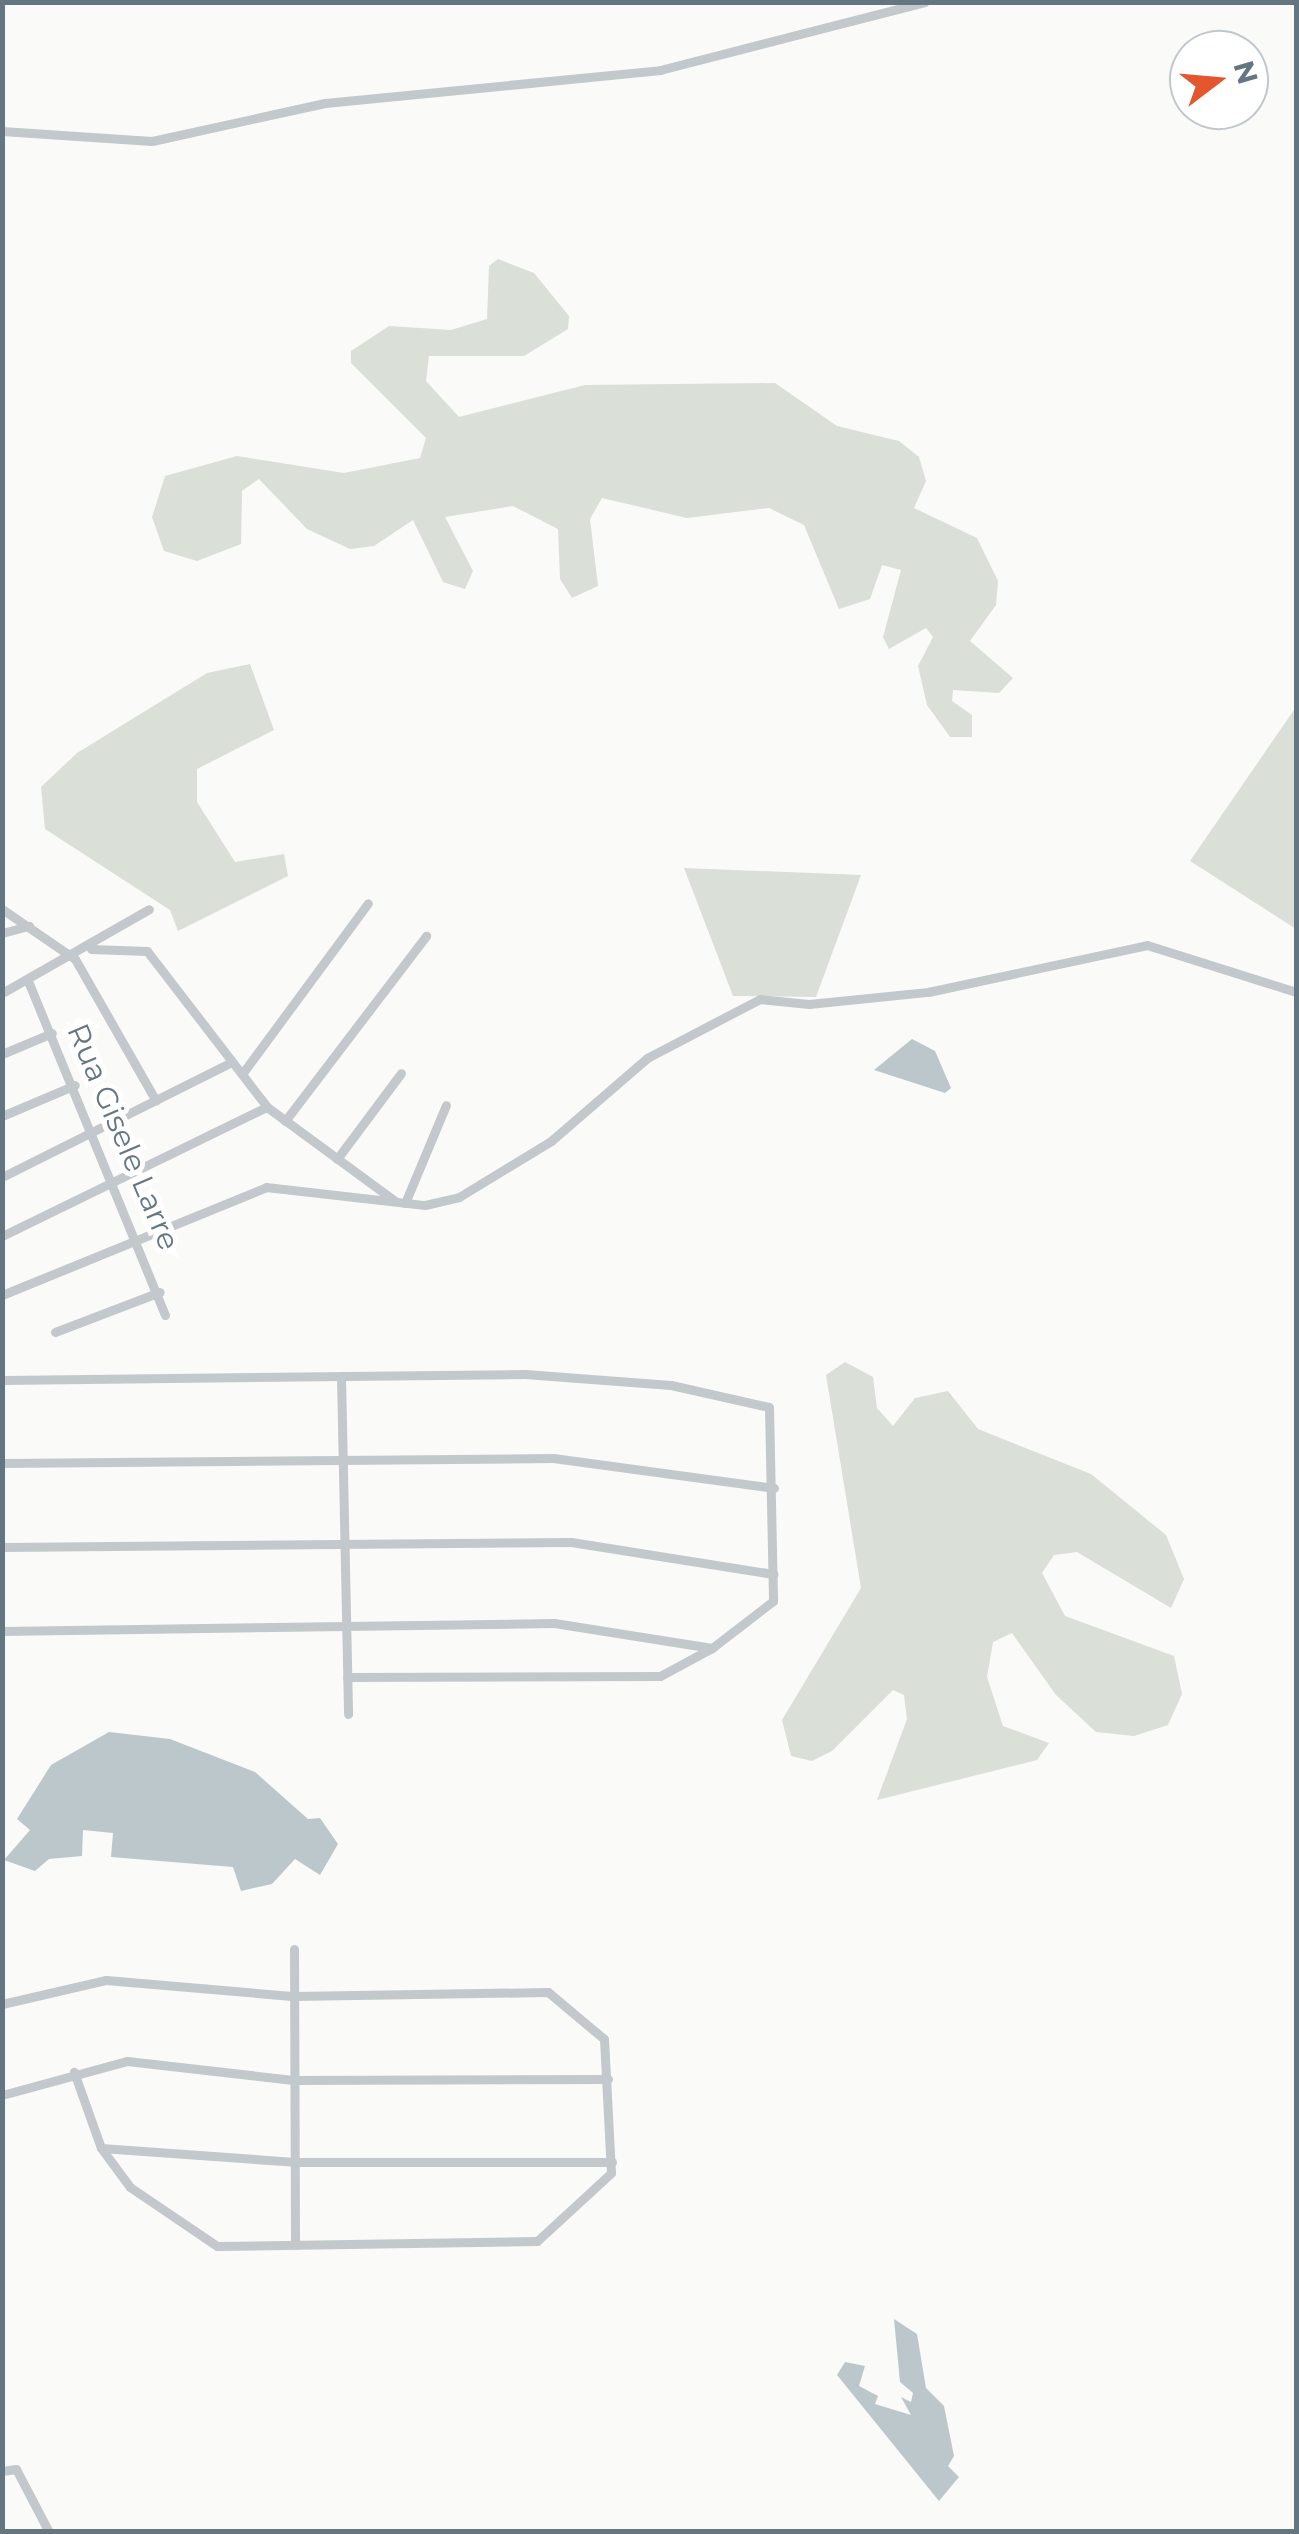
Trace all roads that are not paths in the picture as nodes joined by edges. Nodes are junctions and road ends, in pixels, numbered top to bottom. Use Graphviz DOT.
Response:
graph roads {
  1 [pos="924,2"];
  2 [pos="2,130"];
  3 [pos="368,903"];
  4 [pos="2,909"];
  5 [pos="150,909"];
  6 [pos="32,927"];
  7 [pos="2,933"];
  8 [pos="426,936"];
  9 [pos="91,949"];
  10 [pos="75,959"];
  11 [pos="28,982"];
  12 [pos="1296,992"];
  13 [pos="2,993"];
  14 [pos="52,1033"];
  15 [pos="2,1054"];
  16 [pos="228,1064"];
  17 [pos="401,1073"];
  18 [pos="242,1074"];
  19 [pos="74,1085"];
  20 [pos="156,1101"];
  21 [pos="446,1105"];
  22 [pos="267,1107"];
  23 [pos="2,1116"];
  24 [pos="284,1122"];
  25 [pos="96,1137"];
  26 [pos="337,1159"];
  27 [pos="2,1177"];
  28 [pos="117,1186"];
  29 [pos="402,1203"];
  30 [pos="2,1236"];
  31 [pos="138,1239"];
  32 [pos="160,1292"];
  33 [pos="2,1296"];
  34 [pos="165,1315"];
  35 [pos="54,1332"];
  36 [pos="342,1376"];
  37 [pos="2,1380"];
  38 [pos="344,1461"];
  39 [pos="2,1463"];
  40 [pos="774,1488"];
  41 [pos="344,1541"];
  42 [pos="2,1547"];
  43 [pos="773,1574"];
  44 [pos="346,1624"];
  45 [pos="2,1631"];
  46 [pos="712,1648"];
  47 [pos="347,1677"];
  48 [pos="348,1714"];
  49 [pos="294,1949"];
  50 [pos="294,1996"];
  51 [pos="2,2004"];
  52 [pos="74,2072"];
  53 [pos="608,2079"];
  54 [pos="293,2080"];
  55 [pos="2,2096"];
  56 [pos="101,2148"];
  57 [pos="294,2162"];
  58 [pos="612,2162"];
  59 [pos="295,2245"];
  60 [pos="2,2471"];
  61 [pos="49,2532"];
  1 -- 2 [label="street"];
  3 -- 18 [label="street"];
  4 -- 6 [label="street"];
  5 -- 9 [label="street"];
  6 -- 7 [label="street"];
  6 -- 10 [label="street"];
  8 -- 24 [label="street"];
  9 -- 10 [label="street"];
  9 -- 16 [label="street"];
  10 -- 11 [label="street"];
  10 -- 20 [label="street"];
  11 -- 13 [label="street"];
  11 -- 14 [label="street, Rua Gisele Larre"];
  12 -- 29 [label="street"];
  14 -- 15 [label="street"];
  14 -- 19 [label="street, Rua Gisele Larre"];
  16 -- 18 [label="street"];
  16 -- 20 [label="street"];
  17 -- 26 [label="street"];
  18 -- 22 [label="street"];
  19 -- 23 [label="street"];
  19 -- 25 [label="street, Rua Gisele Larre"];
  20 -- 25 [label="street"];
  21 -- 29 [label="street"];
  22 -- 24 [label="street"];
  22 -- 28 [label="street"];
  24 -- 26 [label="street"];
  25 -- 27 [label="street"];
  25 -- 28 [label="street, Rua Gisele Larre"];
  26 -- 29 [label="street"];
  28 -- 30 [label="street"];
  28 -- 31 [label="street, Rua Gisele Larre"];
  29 -- 31 [label="street"];
  31 -- 32 [label="street, Rua Gisele Larre"];
  31 -- 33 [label="street"];
  32 -- 34 [label="street, Rua Gisele Larre"];
  32 -- 35 [label="street"];
  36 -- 37 [label="street"];
  36 -- 38 [label="street"];
  36 -- 40 [label="street"];
  38 -- 39 [label="street"];
  38 -- 40 [label="street"];
  38 -- 41 [label="street"];
  40 -- 43 [label="street"];
  41 -- 42 [label="street"];
  41 -- 43 [label="street"];
  41 -- 44 [label="street"];
  43 -- 46 [label="street"];
  44 -- 45 [label="street"];
  44 -- 46 [label="street"];
  44 -- 47 [label="street"];
  46 -- 47 [label="street"];
  47 -- 48 [label="street"];
  49 -- 50 [label="street"];
  50 -- 51 [label="street"];
  50 -- 53 [label="street"];
  50 -- 54 [label="street"];
  52 -- 54 [label="street"];
  52 -- 55 [label="street"];
  52 -- 56 [label="street"];
  53 -- 54 [label="street"];
  53 -- 58 [label="street"];
  54 -- 57 [label="street"];
  56 -- 57 [label="street"];
  56 -- 59 [label="street"];
  57 -- 58 [label="street"];
  57 -- 59 [label="street"];
  58 -- 59 [label="street"];
  60 -- 61 [label="street"];
}
